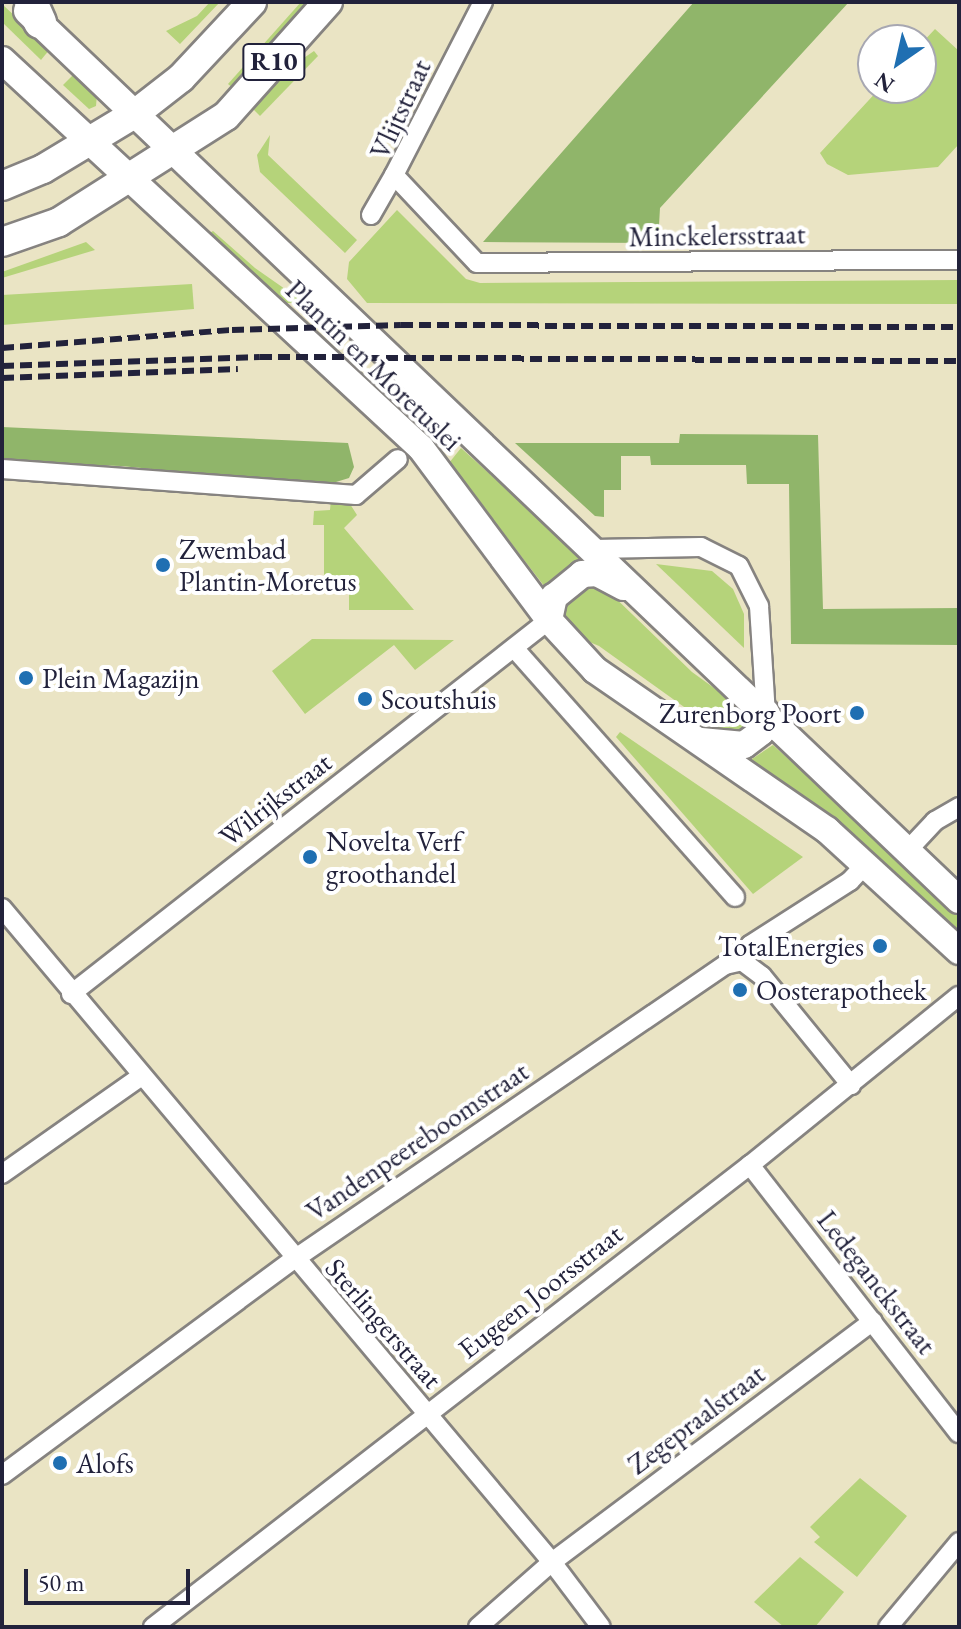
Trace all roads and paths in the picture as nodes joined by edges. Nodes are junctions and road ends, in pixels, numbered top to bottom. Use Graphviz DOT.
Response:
graph roads {
  1 [pos="252,2"];
  2 [pos="328,2"];
  3 [pos="483,2"];
  4 [pos="29,9"];
  5 [pos="2,60"];
  6 [pos="136,113"];
  7 [pos="91,141"];
  8 [pos="177,152"];
  9 [pos="394,175"];
  10 [pos="130,179"];
  11 [pos="2,186"];
  12 [pos="371,215"];
  13 [pos="2,242"];
  14 [pos="959,260"];
  15 [pos="477,263"];
  16 [pos="398,459"];
  17 [pos="2,469"];
  18 [pos="594,549"];
  19 [pos="646,601"];
  20 [pos="549,620"];
  21 [pos="514,648"];
  22 [pos="766,713"];
  23 [pos="686,737"];
  24 [pos="959,807"];
  25 [pos="907,851"];
  26 [pos="866,864"];
  27 [pos="735,897"];
  28 [pos="959,900"];
  29 [pos="2,908"];
  30 [pos="959,951"];
  31 [pos="742,961"];
  32 [pos="71,994"];
  33 [pos="959,996"];
  34 [pos="140,1077"];
  35 [pos="851,1085"];
  36 [pos="750,1165"];
  37 [pos="2,1174"];
  38 [pos="293,1260"];
  39 [pos="873,1321"];
  40 [pos="426,1415"];
  41 [pos="959,1433"];
  42 [pos="2,1475"];
  43 [pos="959,1542"];
  44 [pos="552,1562"];
  45 [pos="153,1627"];
  46 [pos="478,1627"];
  47 [pos="601,1627"];
  48 [pos="888,1627"];
  1 -- 6 [label="main road, R10"];
  2 -- 8 [label="main road, R10"];
  3 -- 9 [label="street, Vlijtstraat"];
  4 -- 6 [label="main road, Plantin en Moretuslei"];
  5 -- 7 [label="main road, Plantin en Moretuslei"];
  6 -- 7 [label="main road, R10"];
  6 -- 8 [label="main road, Plantin en Moretuslei"];
  7 -- 10 [label="main road, Plantin en Moretuslei"];
  7 -- 11 [label="main road, R10"];
  8 -- 10 [label="main road, R10"];
  8 -- 18 [label="main road, Plantin en Moretuslei"];
  9 -- 12 [label="street"];
  9 -- 15 [label="street, Vlijtstraat"];
  10 -- 13 [label="main road, R10"];
  10 -- 20 [label="main road, Plantin en Moretuslei"];
  14 -- 15 [label="street, Minckelersstraat"];
  16 -- 17 [label="street"];
  18 -- 19 [label="main road, Plantin en Moretuslei"];
  18 -- 22 [label="street"];
  19 -- 20 [label="main road"];
  19 -- 22 [label="main road, Plantin en Moretuslei"];
  20 -- 21 [label="street"];
  20 -- 23 [label="main road, Plantin en Moretuslei"];
  21 -- 27 [label="street"];
  21 -- 32 [label="street, Wilrijkstraat"];
  22 -- 23 [label="main road"];
  22 -- 25 [label="main road, Plantin en Moretuslei"];
  23 -- 26 [label="main road, Plantin en Moretuslei"];
  24 -- 25 [label="street"];
  25 -- 28 [label="main road, Plantin en Moretuslei"];
  26 -- 30 [label="main road, Plantin en Moretuslei"];
  26 -- 31 [label="street, Vandenpeereboomstraat"];
  29 -- 32 [label="street, Sterlingerstraat"];
  31 -- 35 [label="street"];
  31 -- 38 [label="street, Vandenpeereboomstraat"];
  32 -- 34 [label="street, Sterlingerstraat"];
  33 -- 35 [label="street, Eugeen Joorsstraat"];
  34 -- 37 [label="street"];
  34 -- 38 [label="street, Sterlingerstraat"];
  35 -- 36 [label="street, Eugeen Joorsstraat"];
  36 -- 39 [label="street, Ledeganckstraat"];
  36 -- 40 [label="street, Eugeen Joorsstraat"];
  38 -- 40 [label="street, Sterlingerstraat"];
  38 -- 42 [label="street, Vandenpeereboomstraat"];
  39 -- 41 [label="street, Ledeganckstraat"];
  39 -- 44 [label="street, Zegepraalstraat"];
  40 -- 44 [label="street, Sterlingerstraat"];
  40 -- 45 [label="street, Eugeen Joorsstraat"];
  43 -- 48 [label="street"];
  44 -- 46 [label="street, Zegepraalstraat"];
  44 -- 47 [label="street, Sterlingerstraat"];
}
